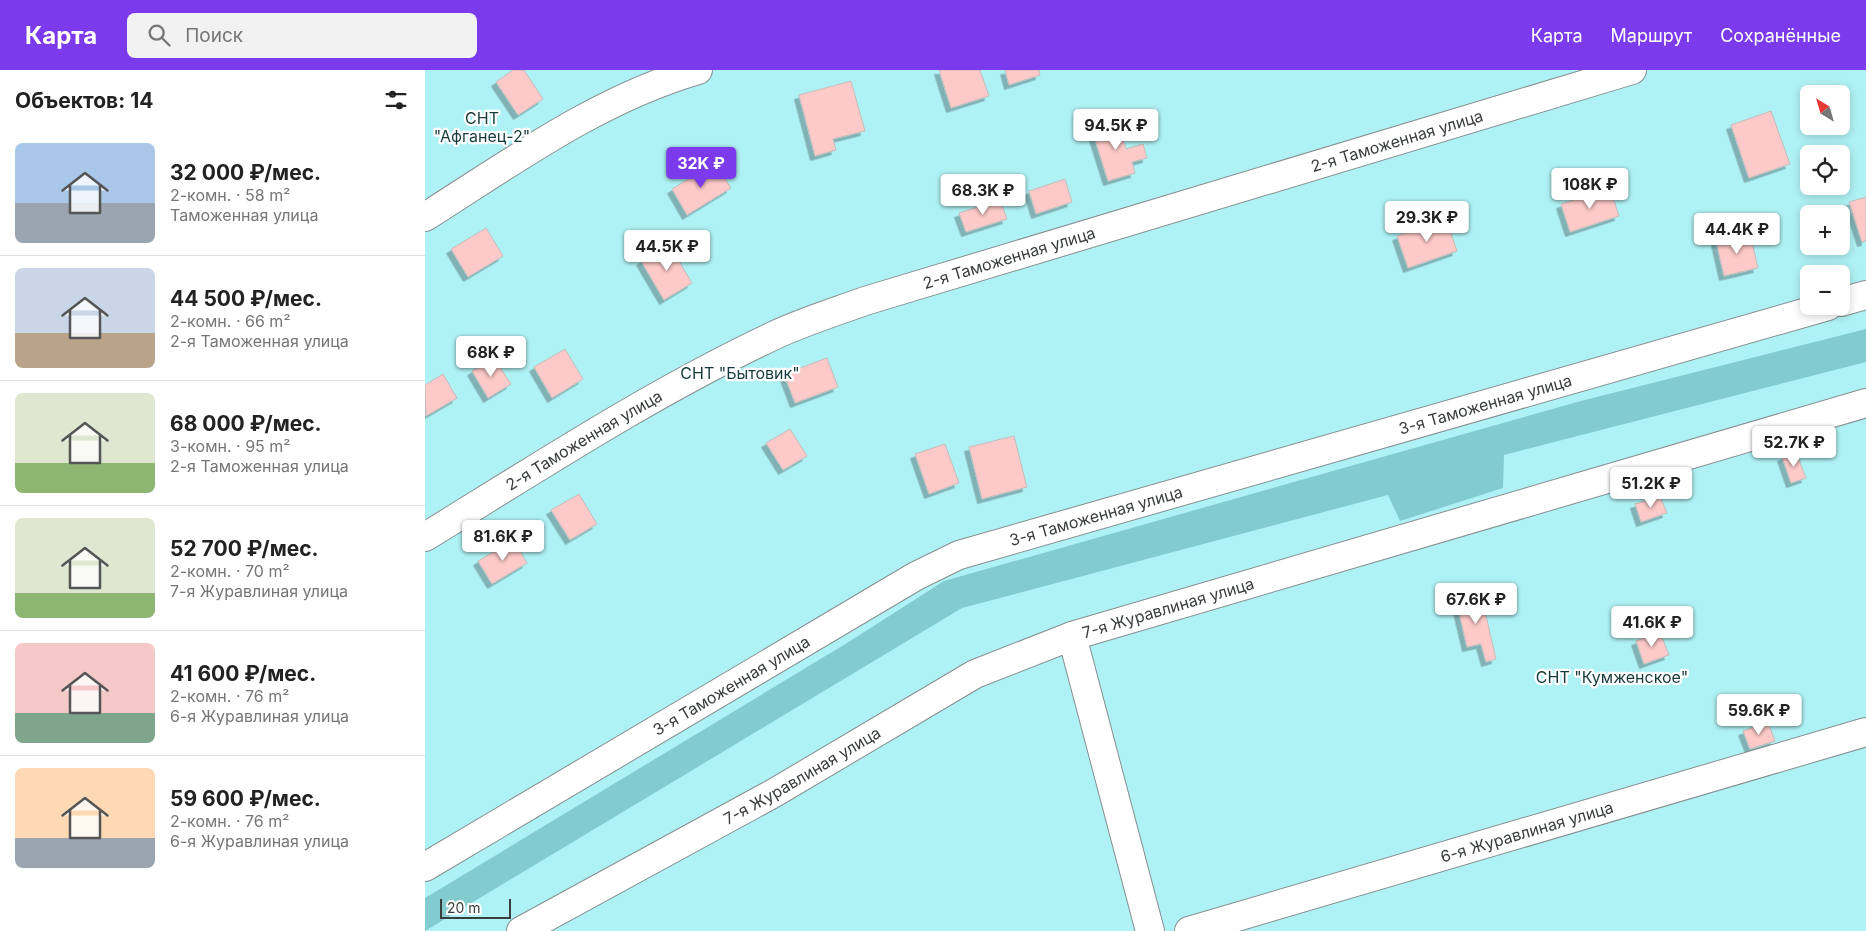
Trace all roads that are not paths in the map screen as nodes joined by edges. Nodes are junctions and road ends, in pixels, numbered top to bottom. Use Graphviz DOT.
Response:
graph roads {
  1 [pos="698,70"];
  2 [pos="1632,70"];
  3 [pos="425,217"];
  4 [pos="1866,295"];
  5 [pos="1850,299"];
  6 [pos="1800,314"];
  7 [pos="1866,403"];
  8 [pos="425,537"];
  9 [pos="1072,636"];
  10 [pos="1866,732"];
  11 [pos="425,867"];
  12 [pos="521,931"];
  13 [pos="1150,931"];
  14 [pos="1189,931"];
  1 -- 3 [label="street"];
  2 -- 8 [label="street, 2-я Таможенная улица"];
  4 -- 5 [label="street"];
  6 -- 11 [label="street, 3-я Таможенная улица"];
  7 -- 9 [label="street, 7-я Журавлиная улица"];
  9 -- 12 [label="street, 7-я Журавлиная улица"];
  9 -- 13 [label="street"];
  10 -- 14 [label="street, 6-я Журавлиная улица"];
}
